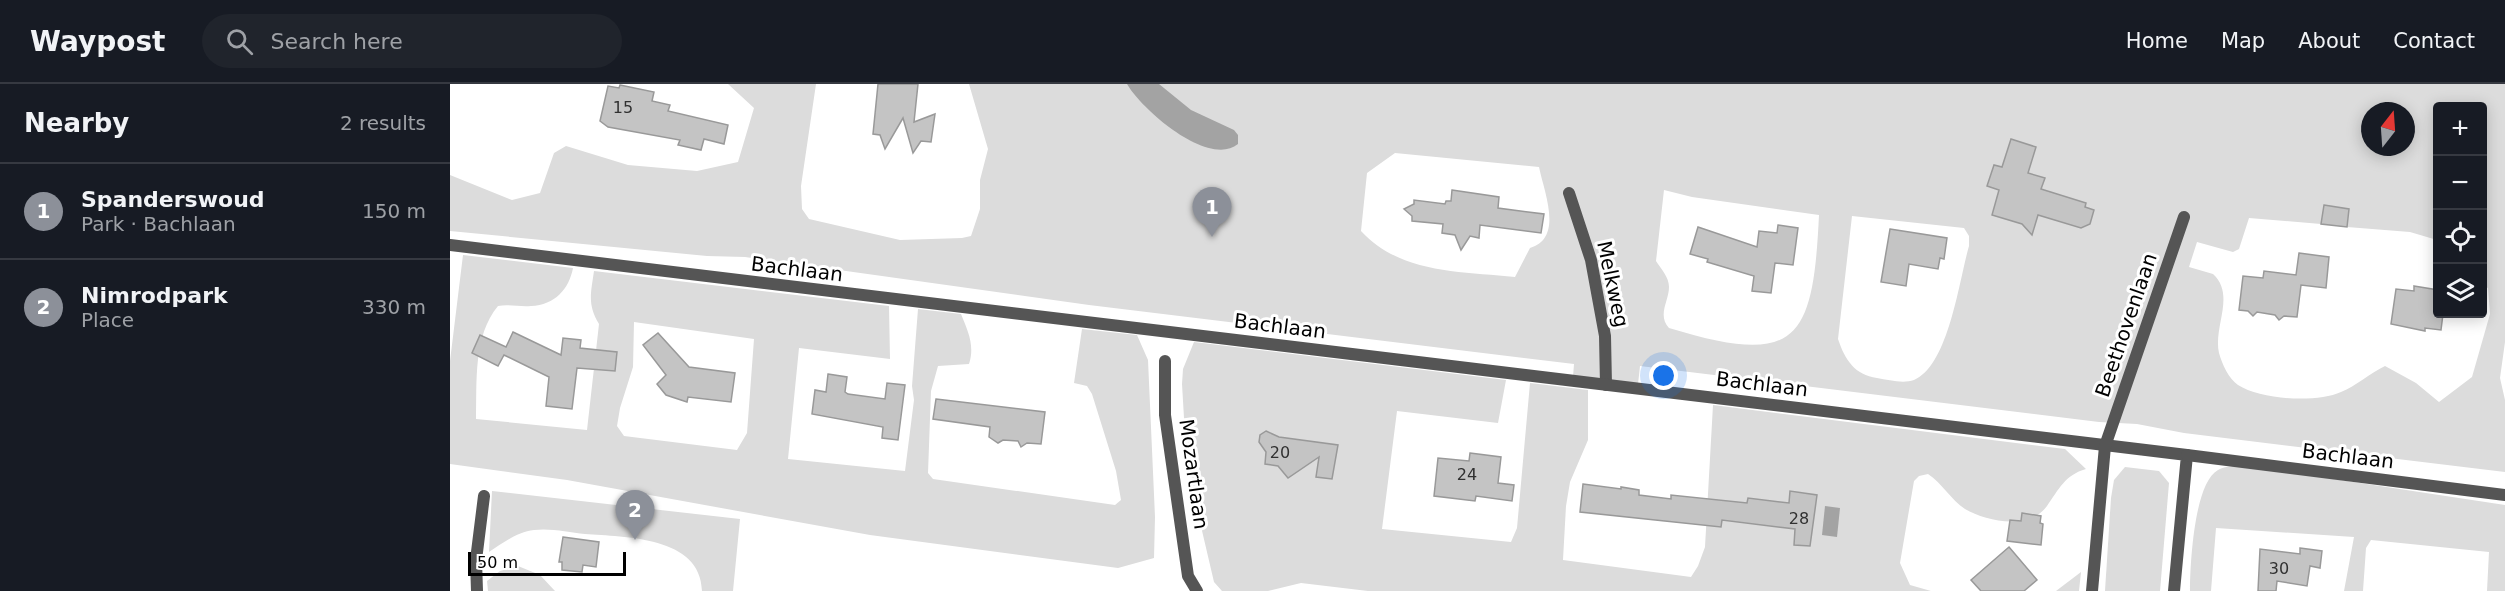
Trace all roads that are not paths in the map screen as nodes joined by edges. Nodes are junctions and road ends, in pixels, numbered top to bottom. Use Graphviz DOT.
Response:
graph roads {
  1 [pos="1569,193"];
  2 [pos="2184,217"];
  3 [pos="450,245"];
  4 [pos="1165,361"];
  5 [pos="1606,385"];
  6 [pos="2105,446"];
  7 [pos="2187,455"];
  8 [pos="2505,495"];
  9 [pos="484,496"];
  10 [pos="477,591"];
  11 [pos="1197,591"];
  12 [pos="2092,591"];
  13 [pos="2174,591"];
  1 -- 5 [label="street, Melkweg"];
  2 -- 6 [label="street, Beethovenlaan"];
  3 -- 5 [label="street, Bachlaan"];
  4 -- 11 [label="street, Mozartlaan"];
  5 -- 6 [label="street, Bachlaan"];
  6 -- 7 [label="street"];
  6 -- 12 [label="street, Beethovenlaan"];
  7 -- 8 [label="street, Bachlaan"];
  7 -- 13 [label="street"];
  9 -- 10 [label="street"];
}
